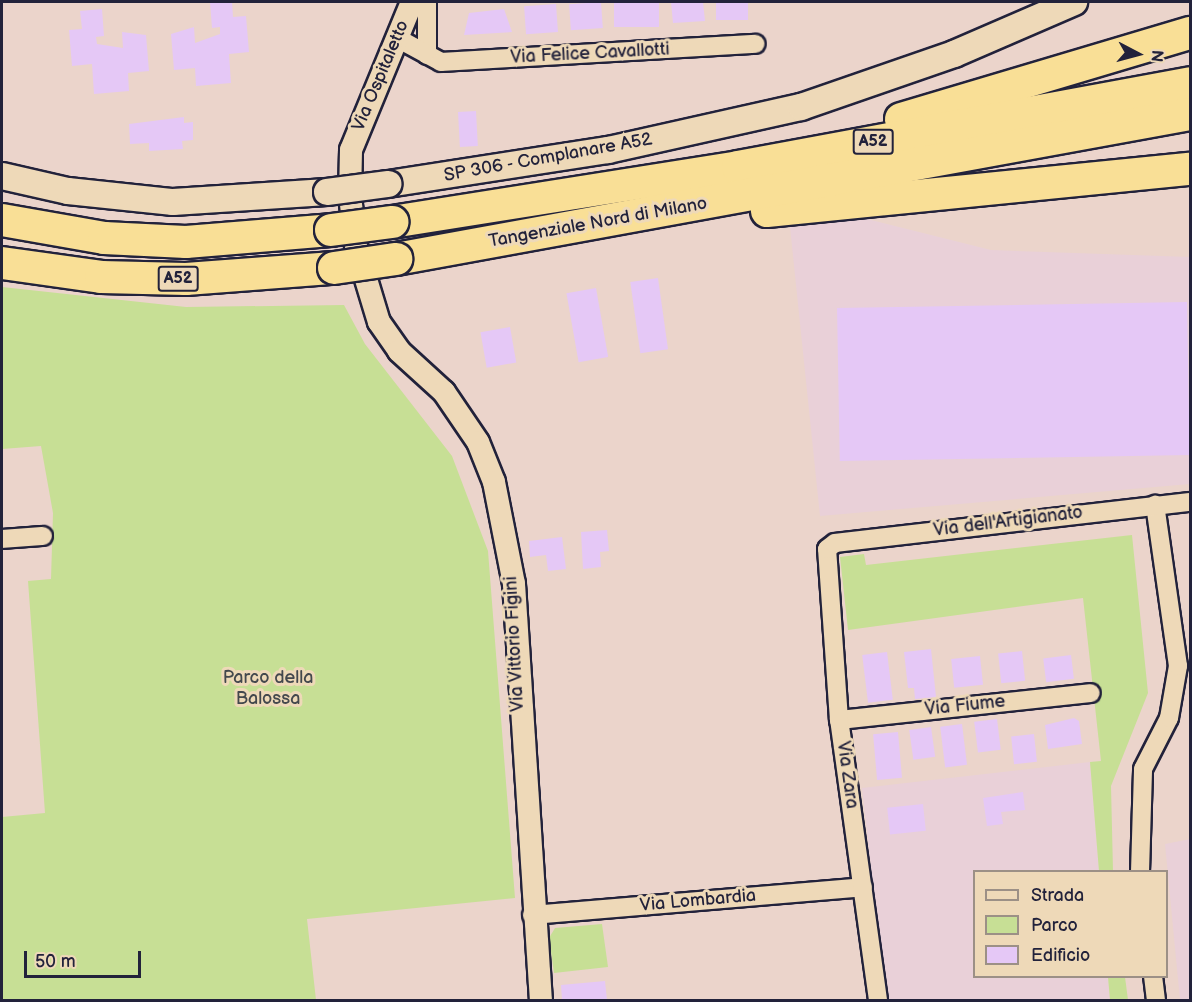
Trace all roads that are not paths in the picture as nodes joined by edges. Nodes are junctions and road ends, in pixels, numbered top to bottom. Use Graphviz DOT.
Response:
graph roads {
  1 [pos="412,2"];
  2 [pos="427,2"];
  3 [pos="1074,2"];
  4 [pos="1191,33"];
  5 [pos="397,38"];
  6 [pos="755,44"];
  7 [pos="427,55"];
  8 [pos="1191,83"];
  9 [pos="1191,114"];
  10 [pos="738,167"];
  11 [pos="1191,169"];
  12 [pos="2,176"];
  13 [pos="2,220"];
  14 [pos="557,231"];
  15 [pos="2,263"];
  16 [pos="367,294"];
  17 [pos="1191,502"];
  18 [pos="1155,505"];
  19 [pos="43,536"];
  20 [pos="2,539"];
  21 [pos="827,549"];
  22 [pos="1091,693"];
  23 [pos="839,720"];
  24 [pos="1140,870"];
  25 [pos="863,887"];
  26 [pos="532,915"];
  27 [pos="1153,978"];
  28 [pos="541,1000"];
  29 [pos="878,1000"];
  30 [pos="1156,1000"];
  1 -- 5 [label="street, Via Ospitaletto"];
  2 -- 7 [label="street"];
  3 -- 12 [label="main road, SP 306 - Complanare A52, bridge"];
  4 -- 10 [label="highway"];
  5 -- 7 [label="street, Via Felice Cavallotti"];
  5 -- 16 [label="street, Via Ospitaletto"];
  6 -- 7 [label="street, Via Felice Cavallotti"];
  8 -- 10 [label="highway, Tangenziale Nord di Milano / A52"];
  9 -- 14 [label="highway, Tangenziale Nord di Milano / A52"];
  10 -- 13 [label="highway, Tangenziale Nord di Milano / A52, bridge"];
  11 -- 14 [label="highway"];
  14 -- 15 [label="highway, Tangenziale Nord di Milano / A52, bridge"];
  16 -- 26 [label="street, Via Vittorio Figini"];
  17 -- 18 [label="street, Via dell'Artigianato"];
  18 -- 21 [label="street, Via dell'Artigianato"];
  18 -- 24 [label="street"];
  19 -- 20 [label="street"];
  21 -- 23 [label="street, Via Zara"];
  22 -- 23 [label="street, Via Fiume"];
  23 -- 25 [label="street, Via Zara"];
  25 -- 26 [label="street, Via Lombardia"];
  25 -- 29 [label="street, Via Zara"];
  26 -- 28 [label="street, Via Vittorio Figini"];
  27 -- 30 [label="street"];
}
